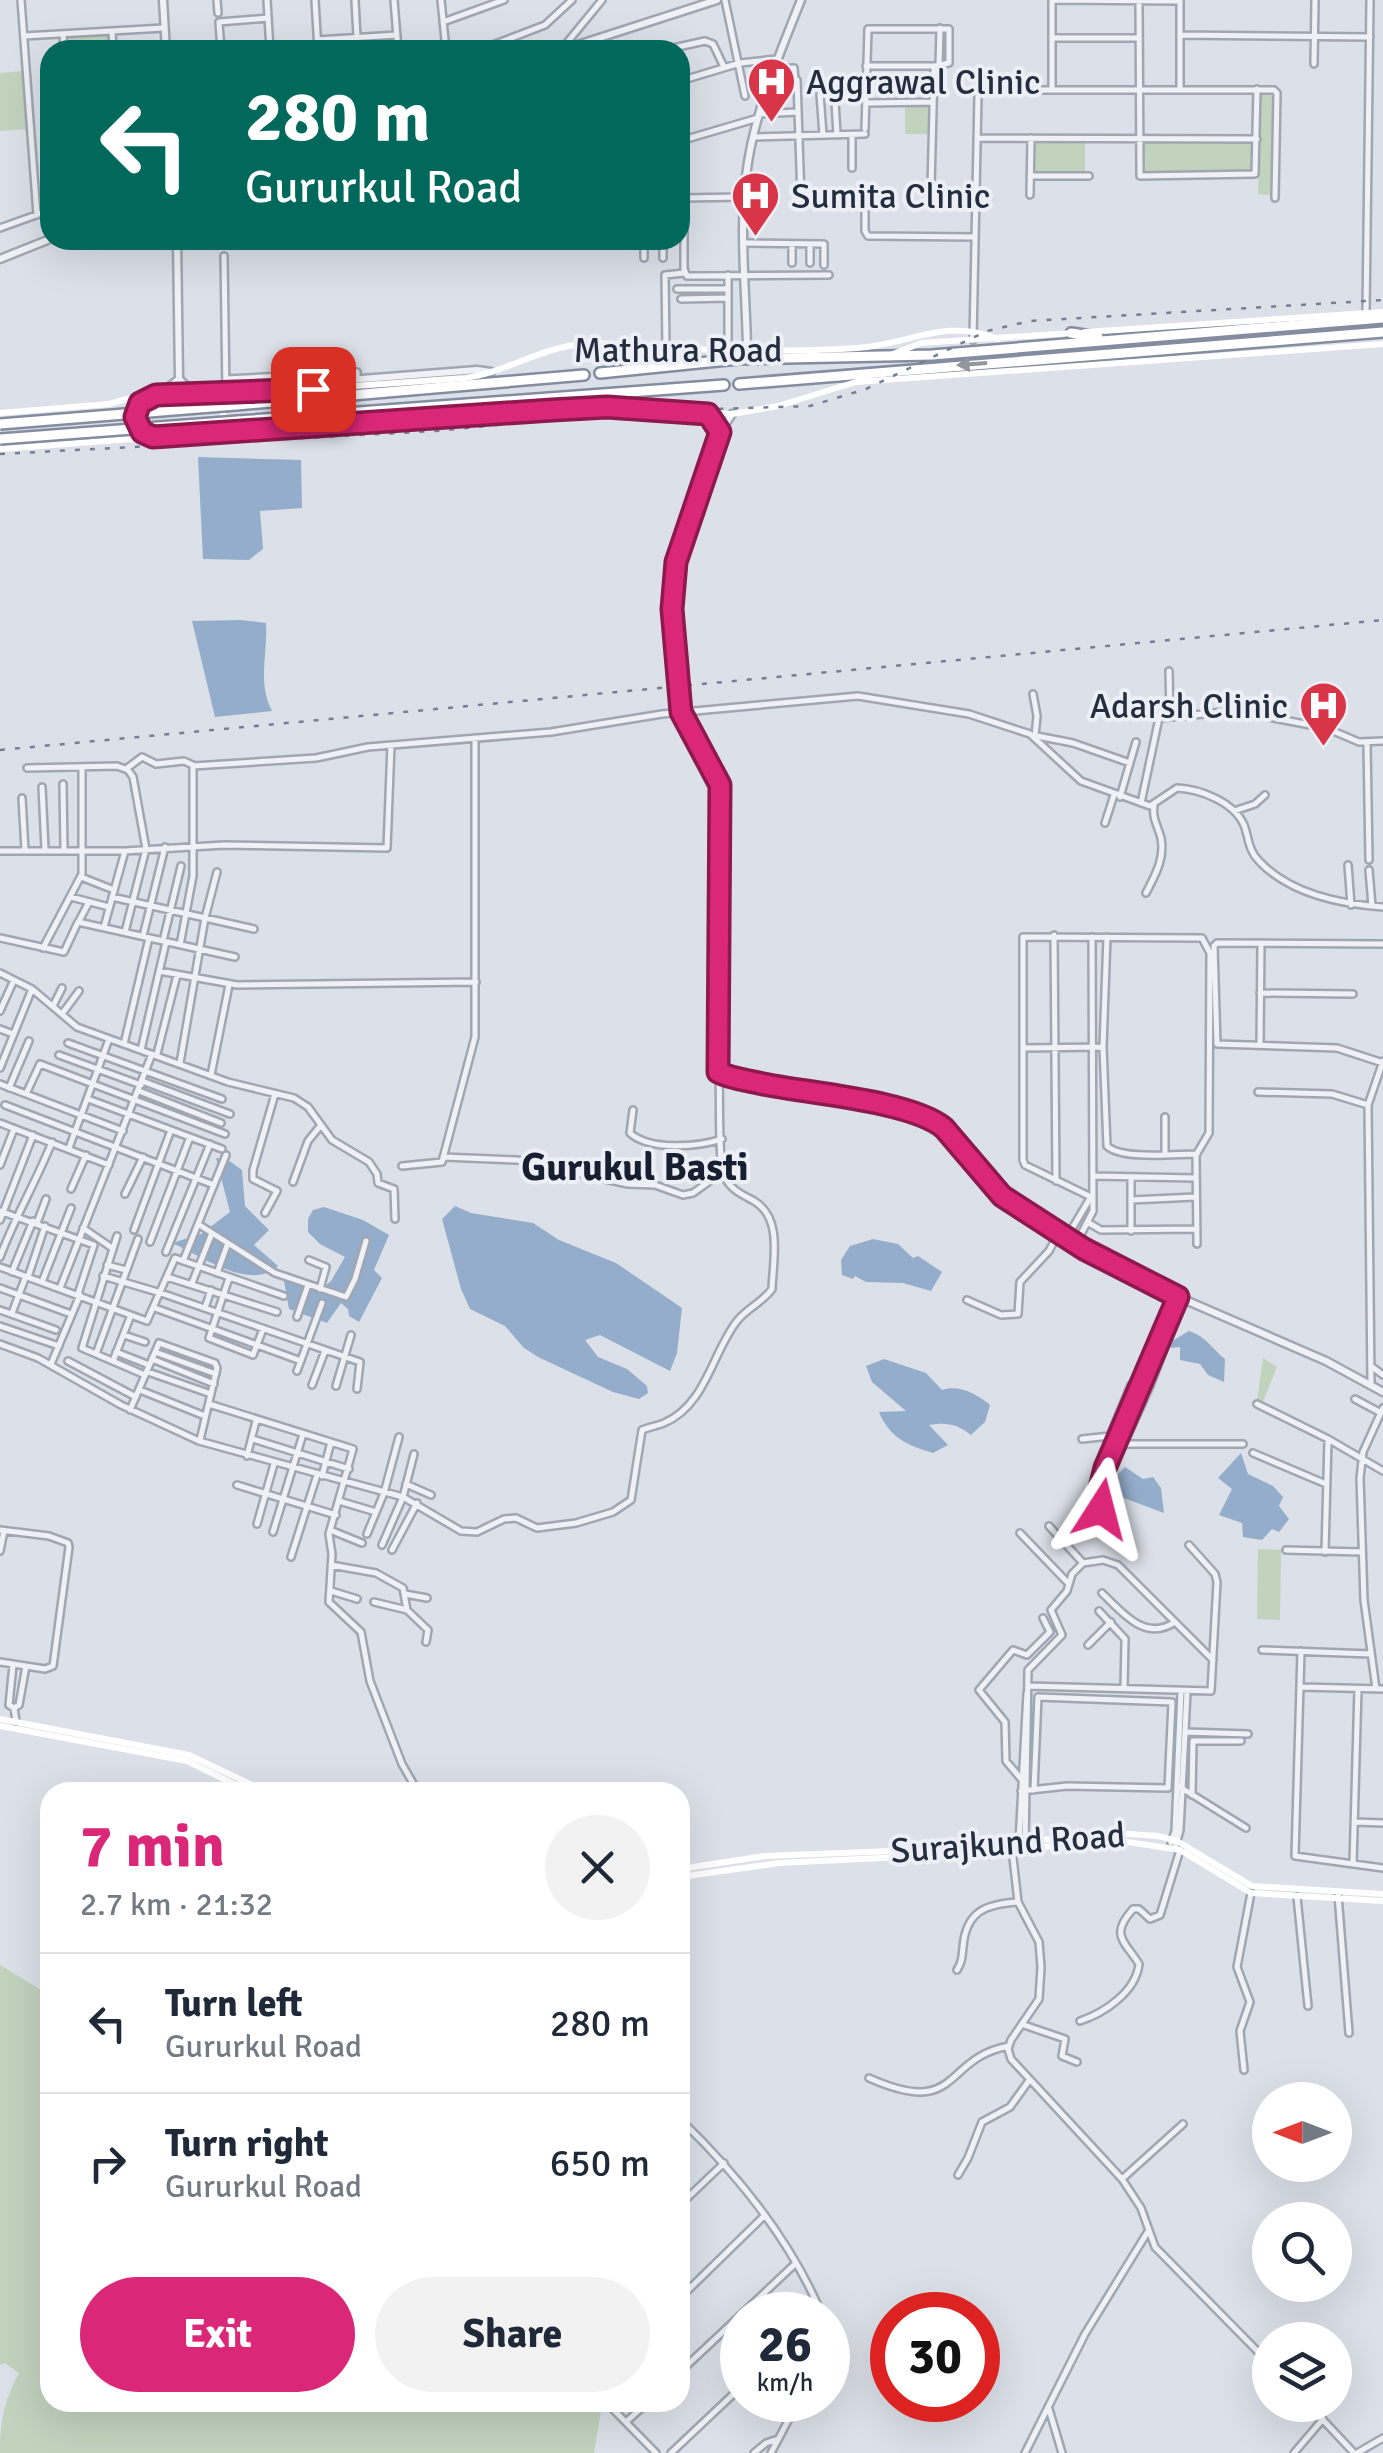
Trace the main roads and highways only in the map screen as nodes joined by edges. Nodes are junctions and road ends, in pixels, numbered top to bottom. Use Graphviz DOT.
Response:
graph roads {
  1 [pos="1383,315"];
  2 [pos="1383,332"];
  3 [pos="1071,333"];
  4 [pos="998,339"];
  5 [pos="1113,339"];
  6 [pos="1383,344"];
  7 [pos="889,356"];
  8 [pos="869,372"];
  9 [pos="600,373"];
  10 [pos="584,375"];
  11 [pos="856,382"];
  12 [pos="740,384"];
  13 [pos="724,385"];
  14 [pos="205,393"];
  15 [pos="156,395"];
  16 [pos="0,413"];
  17 [pos="0,424"];
  18 [pos="208,433"];
  19 [pos="153,437"];
  20 [pos="0,439"];
  21 [pos="0,448"];
  22 [pos="0,1723"];
  23 [pos="16,1725"];
  24 [pos="229,1782"];
  25 [pos="246,1782"];
  26 [pos="1175,1845"];
  27 [pos="690,1872"];
  28 [pos="1338,1895"];
  29 [pos="1383,1897"];
  1 -- 3 [label="main road"];
  1 -- 5 [label="highway, Mathura Road"];
  2 -- 8 [label="highway, Mathura Road, one-way"];
  3 -- 4 [label="main road"];
  3 -- 5 [label="highway"];
  4 -- 7 [label="main road"];
  4 -- 14 [label="main road, Mathura Road"];
  5 -- 7 [label="highway, Mathura Road"];
  6 -- 11 [label="main road"];
  7 -- 9 [label="highway, Mathura Road"];
  8 -- 11 [label="main road, Mathura Road"];
  8 -- 12 [label="highway, Mathura Road"];
  10 -- 17 [label="highway, Mathura Road, bridge"];
  11 -- 18 [label="main road, Mathura Road"];
  13 -- 20 [label="highway, Mathura Road, bridge"];
  14 -- 15 [label="main road, Mathura Road"];
  14 -- 18 [label="main road"];
  15 -- 16 [label="main road, Mathura Road"];
  15 -- 19 [label="main road"];
  18 -- 19 [label="main road, Mathura Road"];
  19 -- 21 [label="main road, Mathura Road"];
  22 -- 23 [label="main road"];
  23 -- 24 [label="main road"];
  23 -- 25 [label="main road"];
  26 -- 27 [label="main road, Surajkund Road"];
  26 -- 28 [label="main road, Surajkund Road"];
  26 -- 28 [label="main road, Surajkund Road"];
  28 -- 29 [label="main road, Surajkund Road"];
}
